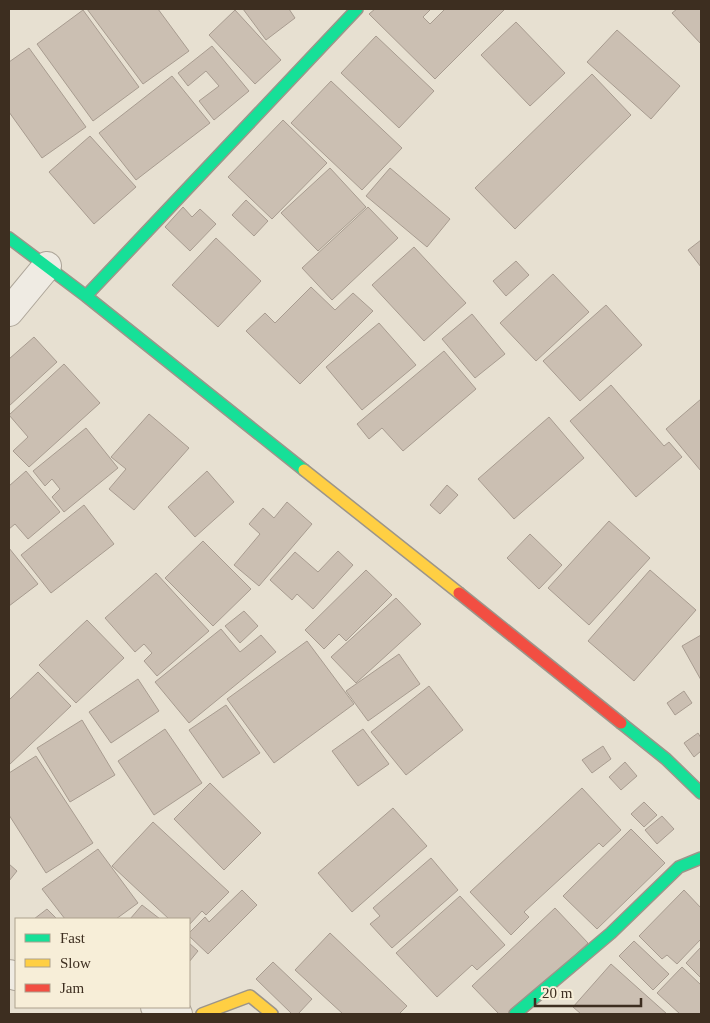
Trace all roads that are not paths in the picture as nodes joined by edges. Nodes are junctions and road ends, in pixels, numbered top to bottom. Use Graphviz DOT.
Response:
graph roads {
  1 [pos="358,9"];
  2 [pos="9,238"];
  3 [pos="47,266"];
  4 [pos="86,296"];
  5 [pos="9,312"];
  6 [pos="701,793"];
  7 [pos="701,858"];
  8 [pos="158,1008"];
  9 [pos="178,1014"];
  10 [pos="202,1014"];
  11 [pos="272,1014"];
  12 [pos="515,1014"];
  1 -- 4 [label="street"];
  2 -- 3 [label="street"];
  3 -- 4 [label="street"];
  3 -- 5 [label="street"];
  4 -- 6 [label="street"];
  7 -- 12 [label="street"];
  8 -- 9 [label="street"];
  10 -- 11 [label="street"];
}
